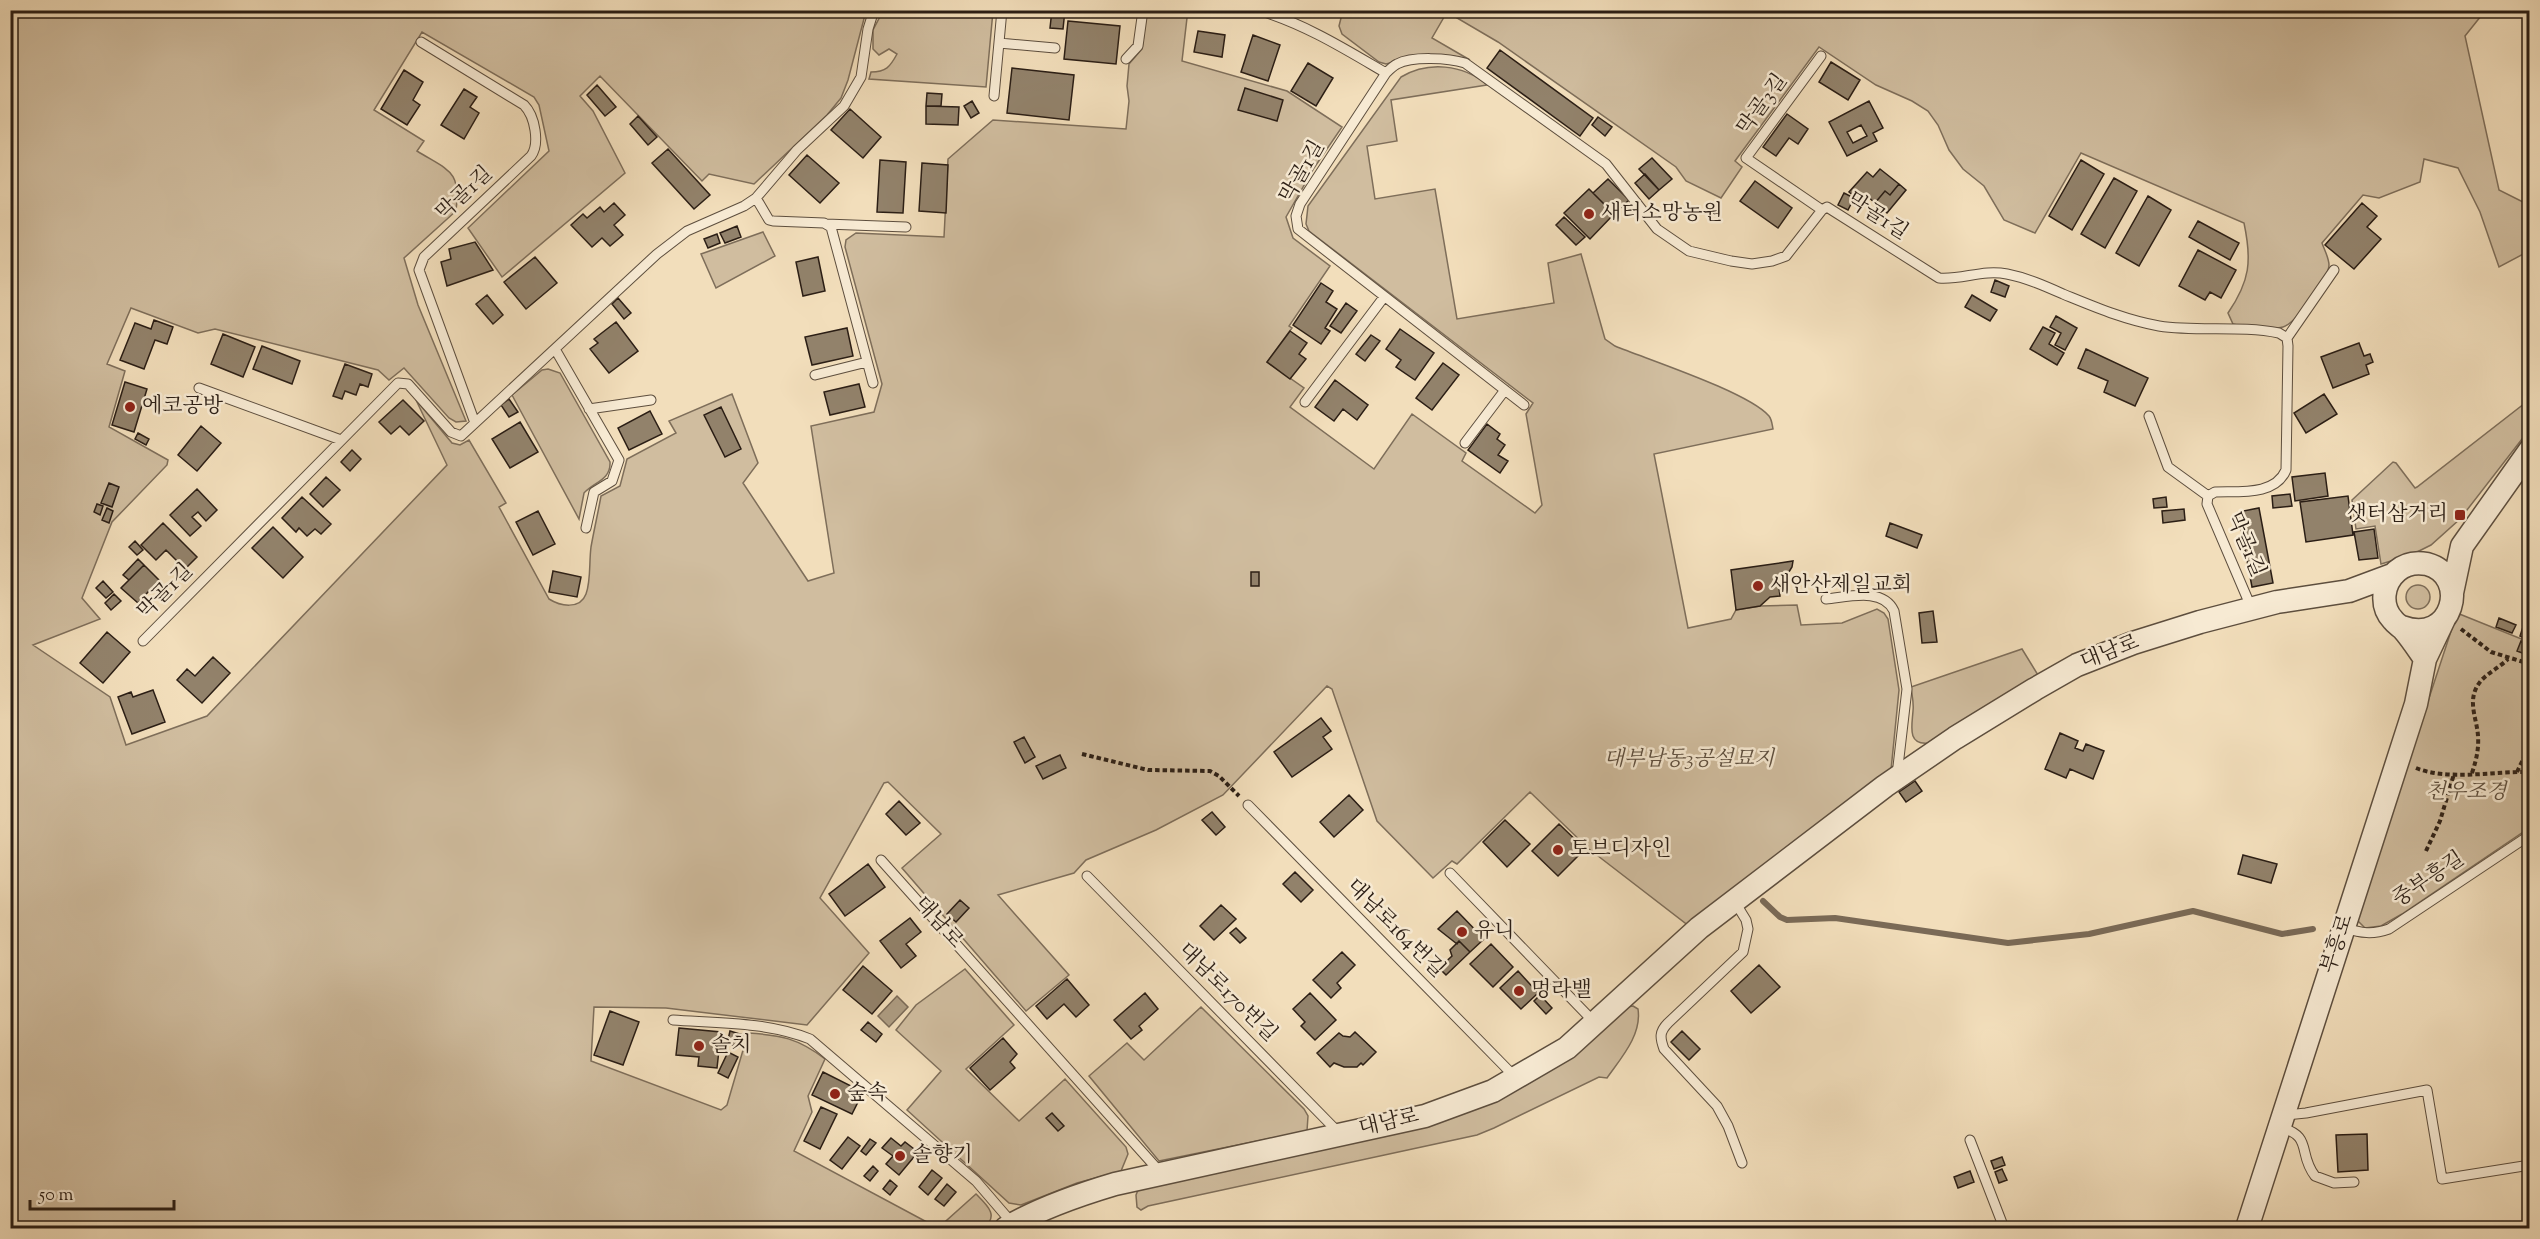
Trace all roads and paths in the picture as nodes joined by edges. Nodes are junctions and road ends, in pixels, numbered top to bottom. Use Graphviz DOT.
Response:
graph roads {
  1 [pos="874,10"];
  2 [pos="1002,10"];
  3 [pos="1143,10"];
  4 [pos="1258,10"];
  5 [pos="421,42"];
  6 [pos="999,44"];
  7 [pos="1055,48"];
  8 [pos="1821,56"];
  9 [pos="1126,59"];
  10 [pos="1386,73"];
  11 [pos="994,96"];
  12 [pos="756,198"];
  13 [pos="1822,210"];
  14 [pos="824,224"];
  15 [pos="906,227"];
  16 [pos="2334,270"];
  17 [pos="1384,297"];
  18 [pos="2286,338"];
  19 [pos="555,349"];
  20 [pos="867,362"];
  21 [pos="815,375"];
  22 [pos="873,382"];
  23 [pos="199,388"];
  24 [pos="1504,390"];
  25 [pos="651,400"];
  26 [pos="1305,402"];
  27 [pos="1524,405"];
  28 [pos="589,409"];
  29 [pos="2149,416"];
  30 [pos="475,423"];
  31 [pos="341,440"];
  32 [pos="1465,443"];
  33 [pos="2529,450"];
  34 [pos="2208,496"];
  35 [pos="586,528"];
  36 [pos="2462,546"];
  37 [pos="2418,563"];
  38 [pos="2392,575"];
  39 [pos="2349,591"];
  40 [pos="2452,593"];
  41 [pos="1826,599"];
  42 [pos="2252,608"];
  43 [pos="2395,620"];
  44 [pos="2449,621"];
  45 [pos="143,641"];
  46 [pos="2426,658"];
  47 [pos="2508,659"];
  48 [pos="2529,664"];
  49 [pos="2529,745"];
  50 [pos="1082,754"];
  51 [pos="2408,762"];
  52 [pos="2517,772"];
  53 [pos="2529,772"];
  54 [pos="2472,773"];
  55 [pos="2454,774"];
  56 [pos="1897,777"];
  57 [pos="1248,805"];
  58 [pos="2529,835"];
  59 [pos="2426,850"];
  60 [pos="881,860"];
  61 [pos="1450,873"];
  62 [pos="1087,876"];
  63 [pos="1735,902"];
  64 [pos="2343,927"];
  65 [pos="673,1020"];
  66 [pos="1595,1023"];
  67 [pos="1517,1079"];
  68 [pos="2281,1121"];
  69 [pos="1341,1134"];
  70 [pos="1970,1140"];
  71 [pos="1742,1163"];
  72 [pos="2529,1165"];
  73 [pos="1162,1174"];
  74 [pos="2355,1182"];
  75 [pos="1010,1226"];
  76 [pos="2004,1228"];
  77 [pos="2247,1228"];
  1 -- 12 [label="lane, 막골1길"];
  2 -- 6 [label="lane"];
  3 -- 9 [label="lane"];
  4 -- 10 [label="lane"];
  5 -- 30 [label="lane, 막골1길"];
  6 -- 7 [label="lane"];
  6 -- 11 [label="lane"];
  8 -- 13 [label="lane, 막골3길"];
  10 -- 13 [label="lane, 막골1길"];
  10 -- 17 [label="lane, 막골1길"];
  12 -- 14 [label="lane"];
  12 -- 19 [label="lane, 막골1길"];
  13 -- 18 [label="lane, 막골1길"];
  14 -- 15 [label="lane"];
  14 -- 20 [label="lane"];
  16 -- 18 [label="lane"];
  17 -- 24 [label="lane, 막골1길"];
  17 -- 26 [label="lane"];
  18 -- 34 [label="lane, 막골1길"];
  19 -- 28 [label="lane"];
  19 -- 30 [label="lane, 막골1길"];
  20 -- 21 [label="lane"];
  20 -- 22 [label="lane"];
  23 -- 31 [label="lane"];
  24 -- 27 [label="lane, 막골1길"];
  24 -- 32 [label="lane"];
  25 -- 28 [label="lane"];
  28 -- 35 [label="lane"];
  29 -- 34 [label="lane, 막골1길"];
  30 -- 31 [label="lane, 막골1길"];
  31 -- 45 [label="lane, 막골1길"];
  33 -- 36 [label="street"];
  34 -- 42 [label="lane, 막골1길"];
  36 -- 37 [label="street"];
  36 -- 40 [label="street"];
  37 -- 38 [label="street"];
  37 -- 40 [label="street"];
  38 -- 39 [label="street, 대남로"];
  38 -- 43 [label="street"];
  39 -- 42 [label="street, 대남로"];
  39 -- 43 [label="street"];
  40 -- 44 [label="street"];
  41 -- 56 [label="lane"];
  42 -- 56 [label="street, 대남로"];
  43 -- 44 [label="street"];
  43 -- 46 [label="street"];
  44 -- 46 [label="street, 부흥로"];
  44 -- 47 [label="path"];
  46 -- 64 [label="street, 부흥로"];
  47 -- 48 [label="path"];
  47 -- 54 [label="path"];
  49 -- 52 [label="path"];
  50 -- 57 [label="path"];
  51 -- 55 [label="path"];
  52 -- 53 [label="path"];
  52 -- 54 [label="path"];
  54 -- 55 [label="path"];
  55 -- 59 [label="path"];
  56 -- 63 [label="street, 대남로"];
  57 -- 67 [label="lane, 대남로164번길"];
  58 -- 64 [label="lane, 중부흥길"];
  60 -- 73 [label="lane, 대남로"];
  61 -- 66 [label="lane"];
  62 -- 69 [label="lane, 대남로170번길"];
  63 -- 66 [label="street, 대남로"];
  63 -- 71 [label="lane"];
  64 -- 68 [label="street, 부흥로"];
  65 -- 75 [label="lane, 대남로"];
  66 -- 67 [label="street, 대남로"];
  67 -- 69 [label="street, 대남로"];
  68 -- 72 [label="lane"];
  68 -- 74 [label="lane"];
  68 -- 77 [label="street, 부흥로"];
  69 -- 73 [label="street, 대남로"];
  70 -- 76 [label="lane"];
  73 -- 75 [label="street, 대남로"];
}
